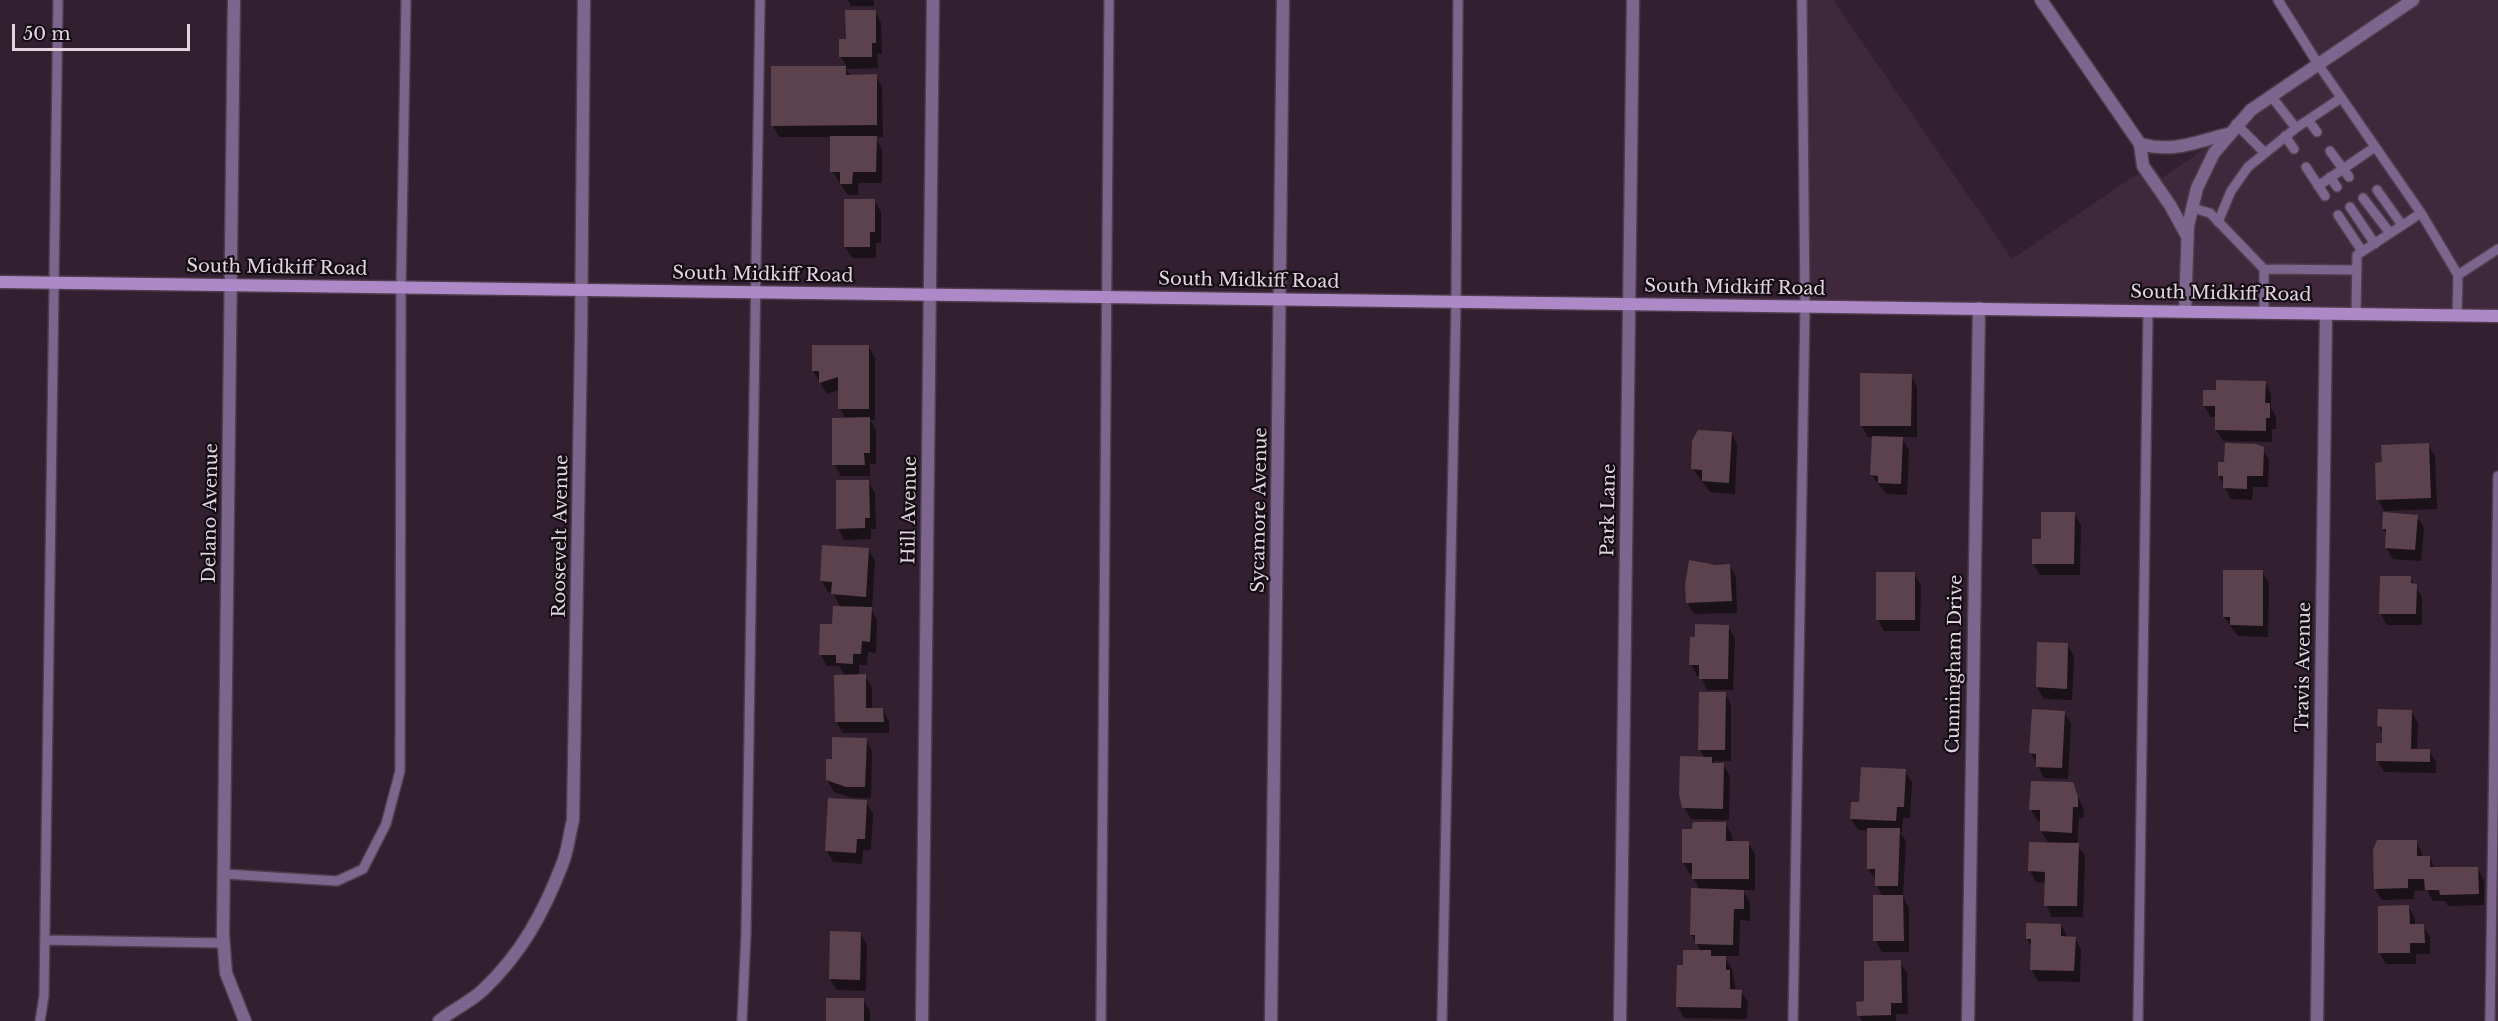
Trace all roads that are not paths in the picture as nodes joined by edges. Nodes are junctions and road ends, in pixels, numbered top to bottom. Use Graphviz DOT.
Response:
graph roads {
  1 [pos="58,0"];
  2 [pos="234,0"];
  3 [pos="406,0"];
  4 [pos="584,0"];
  5 [pos="760,0"];
  6 [pos="933,0"];
  7 [pos="1109,0"];
  8 [pos="1283,0"];
  9 [pos="1458,0"];
  10 [pos="1633,0"];
  11 [pos="1802,0"];
  12 [pos="2041,0"];
  13 [pos="2278,0"];
  14 [pos="2413,0"];
  15 [pos="2318,64"];
  16 [pos="2271,96"];
  17 [pos="2341,98"];
  18 [pos="2308,120"];
  19 [pos="2296,128"];
  20 [pos="2232,129"];
  21 [pos="2317,132"];
  22 [pos="2285,136"];
  23 [pos="2140,144"];
  24 [pos="2375,147"];
  25 [pos="2294,149"];
  26 [pos="2330,151"];
  27 [pos="2265,153"];
  28 [pos="2355,160"];
  29 [pos="2306,167"];
  30 [pos="2342,169"];
  31 [pos="2361,169"];
  32 [pos="2330,177"];
  33 [pos="2349,177"];
  34 [pos="2318,186"];
  35 [pos="2337,188"];
  36 [pos="2377,190"];
  37 [pos="2325,196"];
  38 [pos="2363,198"];
  39 [pos="2350,207"];
  40 [pos="2192,208"];
  41 [pos="2421,213"];
  42 [pos="2338,215"];
  43 [pos="2218,222"];
  44 [pos="2402,225"];
  45 [pos="2390,233"];
  46 [pos="2187,236"];
  47 [pos="2375,244"];
  48 [pos="2498,249"];
  49 [pos="2362,251"];
  50 [pos="2264,269"];
  51 [pos="2357,270"];
  52 [pos="2458,274"];
  53 [pos="0,282"];
  54 [pos="54,283"];
  55 [pos="231,285"];
  56 [pos="401,288"];
  57 [pos="581,291"];
  58 [pos="756,293"];
  59 [pos="930,295"];
  60 [pos="1106,297"];
  61 [pos="1280,298"];
  62 [pos="1456,303"];
  63 [pos="1630,305"];
  64 [pos="1805,306"];
  65 [pos="1979,308"];
  66 [pos="2148,310"];
  67 [pos="2185,311"];
  68 [pos="2264,312"];
  69 [pos="2326,314"];
  70 [pos="2356,314"];
  71 [pos="2457,315"];
  72 [pos="2498,316"];
  73 [pos="2498,476"];
  74 [pos="2498,515"];
  75 [pos="225,874"];
  76 [pos="45,940"];
  77 [pos="223,943"];
  78 [pos="40,1021"];
  79 [pos="245,1021"];
  80 [pos="439,1021"];
  81 [pos="742,1021"];
  82 [pos="922,1021"];
  83 [pos="1101,1021"];
  84 [pos="1271,1021"];
  85 [pos="1442,1021"];
  86 [pos="1620,1021"];
  87 [pos="1793,1021"];
  88 [pos="1968,1021"];
  89 [pos="2138,1021"];
  90 [pos="2317,1021"];
  91 [pos="2490,1021"];
  1 -- 54 [label="lane"];
  2 -- 55 [label="street, Delano Avenue"];
  3 -- 56 [label="lane"];
  4 -- 57 [label="street, Roosevelt Avenue"];
  5 -- 58 [label="lane"];
  6 -- 59 [label="street, Hill Avenue"];
  7 -- 60 [label="lane"];
  8 -- 61 [label="street, Sycamore Avenue"];
  9 -- 62 [label="lane"];
  10 -- 63 [label="street, Park Lane"];
  11 -- 64 [label="lane"];
  12 -- 23 [label="street"];
  13 -- 15 [label="lane"];
  14 -- 15 [label="street"];
  15 -- 16 [label="street"];
  15 -- 17 [label="lane"];
  16 -- 19 [label="lane"];
  16 -- 20 [label="street"];
  17 -- 18 [label="lane"];
  17 -- 24 [label="lane"];
  18 -- 19 [label="lane"];
  18 -- 21 [label="lane"];
  19 -- 22 [label="lane"];
  20 -- 23 [label="street"];
  20 -- 27 [label="lane"];
  20 -- 40 [label="street"];
  22 -- 25 [label="lane"];
  22 -- 27 [label="lane"];
  23 -- 46 [label="street"];
  24 -- 28 [label="lane"];
  24 -- 41 [label="lane"];
  26 -- 30 [label="lane"];
  27 -- 43 [label="lane"];
  28 -- 30 [label="lane"];
  28 -- 31 [label="lane"];
  29 -- 34 [label="lane"];
  30 -- 32 [label="lane"];
  30 -- 33 [label="lane"];
  32 -- 34 [label="lane"];
  32 -- 35 [label="lane"];
  34 -- 37 [label="lane"];
  36 -- 44 [label="lane"];
  38 -- 45 [label="lane"];
  39 -- 47 [label="lane"];
  40 -- 43 [label="lane"];
  40 -- 46 [label="street"];
  41 -- 44 [label="lane"];
  41 -- 52 [label="lane"];
  42 -- 49 [label="lane"];
  43 -- 50 [label="lane"];
  44 -- 45 [label="lane"];
  45 -- 47 [label="lane"];
  46 -- 67 [label="street"];
  47 -- 49 [label="lane"];
  48 -- 52 [label="lane"];
  49 -- 51 [label="lane"];
  50 -- 51 [label="lane"];
  50 -- 68 [label="lane"];
  51 -- 70 [label="lane"];
  52 -- 71 [label="lane"];
  53 -- 54 [label="main road, South Midkiff Road"];
  54 -- 55 [label="main road, South Midkiff Road"];
  54 -- 76 [label="lane"];
  55 -- 56 [label="main road, South Midkiff Road"];
  55 -- 75 [label="street, Delano Avenue"];
  56 -- 57 [label="main road, South Midkiff Road"];
  56 -- 75 [label="lane"];
  57 -- 58 [label="main road, South Midkiff Road"];
  57 -- 80 [label="street, Roosevelt Avenue"];
  58 -- 59 [label="main road, South Midkiff Road"];
  58 -- 81 [label="lane"];
  59 -- 60 [label="main road, South Midkiff Road"];
  59 -- 82 [label="street, Hill Avenue"];
  60 -- 61 [label="main road, South Midkiff Road"];
  60 -- 83 [label="lane"];
  61 -- 62 [label="main road, South Midkiff Road"];
  61 -- 84 [label="street, Sycamore Avenue"];
  62 -- 63 [label="main road, South Midkiff Road"];
  62 -- 85 [label="lane"];
  63 -- 64 [label="main road, South Midkiff Road"];
  63 -- 86 [label="street, Park Lane"];
  64 -- 65 [label="main road, South Midkiff Road"];
  64 -- 87 [label="lane"];
  65 -- 66 [label="main road, South Midkiff Road"];
  65 -- 88 [label="street, Cunningham Drive"];
  66 -- 67 [label="main road, South Midkiff Road"];
  66 -- 89 [label="lane"];
  67 -- 68 [label="main road, South Midkiff Road"];
  68 -- 69 [label="main road, South Midkiff Road"];
  69 -- 70 [label="main road, South Midkiff Road"];
  69 -- 90 [label="street, Travis Avenue"];
  70 -- 71 [label="main road, South Midkiff Road"];
  71 -- 72 [label="main road, South Midkiff Road"];
  73 -- 74 [label="lane"];
  74 -- 91 [label="lane"];
  75 -- 77 [label="street, Delano Avenue"];
  76 -- 77 [label="lane"];
  76 -- 78 [label="lane"];
  77 -- 79 [label="street, Delano Avenue"];
}
